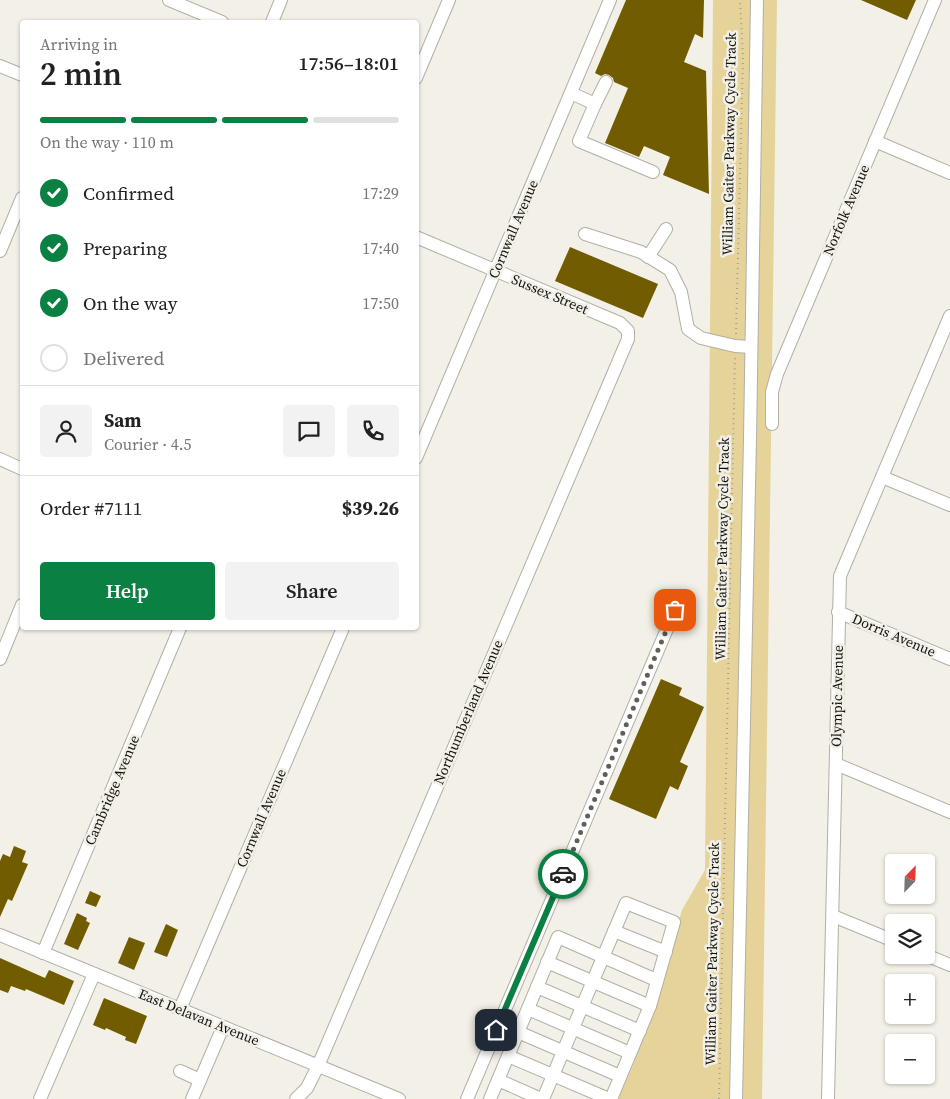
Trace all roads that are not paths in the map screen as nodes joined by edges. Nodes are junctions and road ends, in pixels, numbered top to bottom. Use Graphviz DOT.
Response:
graph roads {
  1 [pos="169,0"];
  2 [pos="281,0"];
  3 [pos="449,0"];
  4 [pos="610,0"];
  5 [pos="757,0"];
  6 [pos="935,0"];
  7 [pos="217,20"];
  8 [pos="273,20"];
  9 [pos="0,66"];
  10 [pos="419,71"];
  11 [pos="20,74"];
  12 [pos="606,82"];
  13 [pos="571,94"];
  14 [pos="595,104"];
  15 [pos="875,141"];
  16 [pos="653,172"];
  17 [pos="950,173"];
  18 [pos="20,203"];
  19 [pos="666,230"];
  20 [pos="586,234"];
  21 [pos="419,238"];
  22 [pos="0,251"];
  23 [pos="648,257"];
  24 [pos="496,271"];
  25 [pos="950,316"];
  26 [pos="947,333"];
  27 [pos="751,347"];
  28 [pos="620,358"];
  29 [pos="772,424"];
  30 [pos="419,451"];
  31 [pos="0,459"];
  32 [pos="20,468"];
  33 [pos="882,477"];
  34 [pos="950,505"];
  35 [pos="681,596"];
  36 [pos="20,610"];
  37 [pos="838,612"];
  38 [pos="179,630"];
  39 [pos="342,630"];
  40 [pos="0,659"];
  41 [pos="950,659"];
  42 [pos="836,764"];
  43 [pos="950,812"];
  44 [pos="833,916"];
  45 [pos="614,931"];
  46 [pos="0,935"];
  47 [pos="885,937"];
  48 [pos="534,941"];
  49 [pos="553,949"];
  50 [pos="666,952"];
  51 [pos="43,953"];
  52 [pos="603,957"];
  53 [pos="935,959"];
  54 [pos="547,962"];
  55 [pos="950,965"];
  56 [pos="94,974"];
  57 [pos="656,980"];
  58 [pos="593,981"];
  59 [pos="537,987"];
  60 [pos="582,1006"];
  61 [pos="650,1006"];
  62 [pos="180,1009"];
  63 [pos="528,1009"];
  64 [pos="222,1027"];
  65 [pos="573,1028"];
  66 [pos="640,1031"];
  67 [pos="518,1032"];
  68 [pos="563,1051"];
  69 [pos="630,1053"];
  70 [pos="508,1056"];
  71 [pos="318,1066"];
  72 [pos="481,1066"];
  73 [pos="180,1071"];
  74 [pos="553,1075"];
  75 [pos="620,1076"];
  76 [pos="499,1077"];
  77 [pos="200,1080"];
  78 [pos="832,1098"];
  79 [pos="40,1099"];
  80 [pos="192,1099"];
  81 [pos="296,1099"];
  82 [pos="398,1099"];
  83 [pos="467,1099"];
  84 [pos="490,1099"];
  85 [pos="542,1099"];
  86 [pos="610,1099"];
  87 [pos="736,1099"];
  1 -- 7 [label="street"];
  2 -- 8 [label="street"];
  3 -- 10 [label="street"];
  4 -- 13 [label="street, Cornwall Avenue"];
  5 -- 27 [label="street"];
  6 -- 15 [label="street, Norfolk Avenue"];
  9 -- 11 [label="street"];
  12 -- 14 [label="street"];
  13 -- 14 [label="street"];
  13 -- 24 [label="street, Cornwall Avenue"];
  14 -- 16 [label="street"];
  15 -- 17 [label="street"];
  15 -- 29 [label="street, Norfolk Avenue"];
  18 -- 22 [label="street"];
  19 -- 23 [label="street"];
  20 -- 23 [label="street"];
  21 -- 24 [label="street, Sussex Street"];
  23 -- 27 [label="street"];
  24 -- 28 [label="street, Sussex Street"];
  24 -- 30 [label="street, Cornwall Avenue"];
  25 -- 26 [label="street, Olympic Avenue"];
  26 -- 33 [label="street, Olympic Avenue"];
  27 -- 87 [label="street"];
  28 -- 71 [label="street, Northumberland Avenue"];
  31 -- 32 [label="street"];
  33 -- 34 [label="street"];
  33 -- 37 [label="street, Olympic Avenue"];
  35 -- 48 [label="street"];
  36 -- 40 [label="street"];
  37 -- 41 [label="street, Dorris Avenue"];
  37 -- 42 [label="street, Olympic Avenue"];
  38 -- 51 [label="street, Cambridge Avenue"];
  39 -- 62 [label="street, Cornwall Avenue"];
  42 -- 43 [label="street"];
  42 -- 44 [label="street, Olympic Avenue"];
  44 -- 47 [label="street"];
  44 -- 78 [label="street, Olympic Avenue"];
  45 -- 50 [label="street"];
  45 -- 50 [label="street"];
  45 -- 52 [label="street"];
  46 -- 51 [label="street, East Delavan Avenue"];
  48 -- 49 [label="street"];
  48 -- 72 [label="street"];
  49 -- 52 [label="street"];
  49 -- 54 [label="street"];
  50 -- 57 [label="street"];
  51 -- 56 [label="street, East Delavan Avenue"];
  52 -- 57 [label="street"];
  52 -- 58 [label="street"];
  53 -- 55 [label="street"];
  54 -- 58 [label="street"];
  54 -- 59 [label="street"];
  56 -- 62 [label="street, East Delavan Avenue"];
  56 -- 79 [label="street"];
  57 -- 61 [label="street"];
  58 -- 60 [label="street"];
  58 -- 61 [label="street"];
  59 -- 60 [label="street"];
  59 -- 63 [label="street"];
  60 -- 65 [label="street"];
  60 -- 66 [label="street"];
  61 -- 66 [label="street"];
  62 -- 64 [label="street, East Delavan Avenue"];
  63 -- 65 [label="street"];
  63 -- 67 [label="street"];
  64 -- 71 [label="street, East Delavan Avenue"];
  64 -- 77 [label="street"];
  65 -- 68 [label="street"];
  65 -- 69 [label="street"];
  66 -- 69 [label="street"];
  67 -- 68 [label="street"];
  67 -- 70 [label="street"];
  68 -- 74 [label="street"];
  68 -- 75 [label="street"];
  69 -- 75 [label="street"];
  70 -- 74 [label="street"];
  70 -- 76 [label="street"];
  71 -- 81 [label="street, Northumberland Avenue"];
  71 -- 82 [label="street, East Delavan Avenue"];
  72 -- 76 [label="street"];
  72 -- 83 [label="street"];
  73 -- 77 [label="street"];
  74 -- 85 [label="street"];
  74 -- 86 [label="street"];
  75 -- 86 [label="street"];
  76 -- 84 [label="street"];
  76 -- 85 [label="street"];
  77 -- 80 [label="street"];
}
